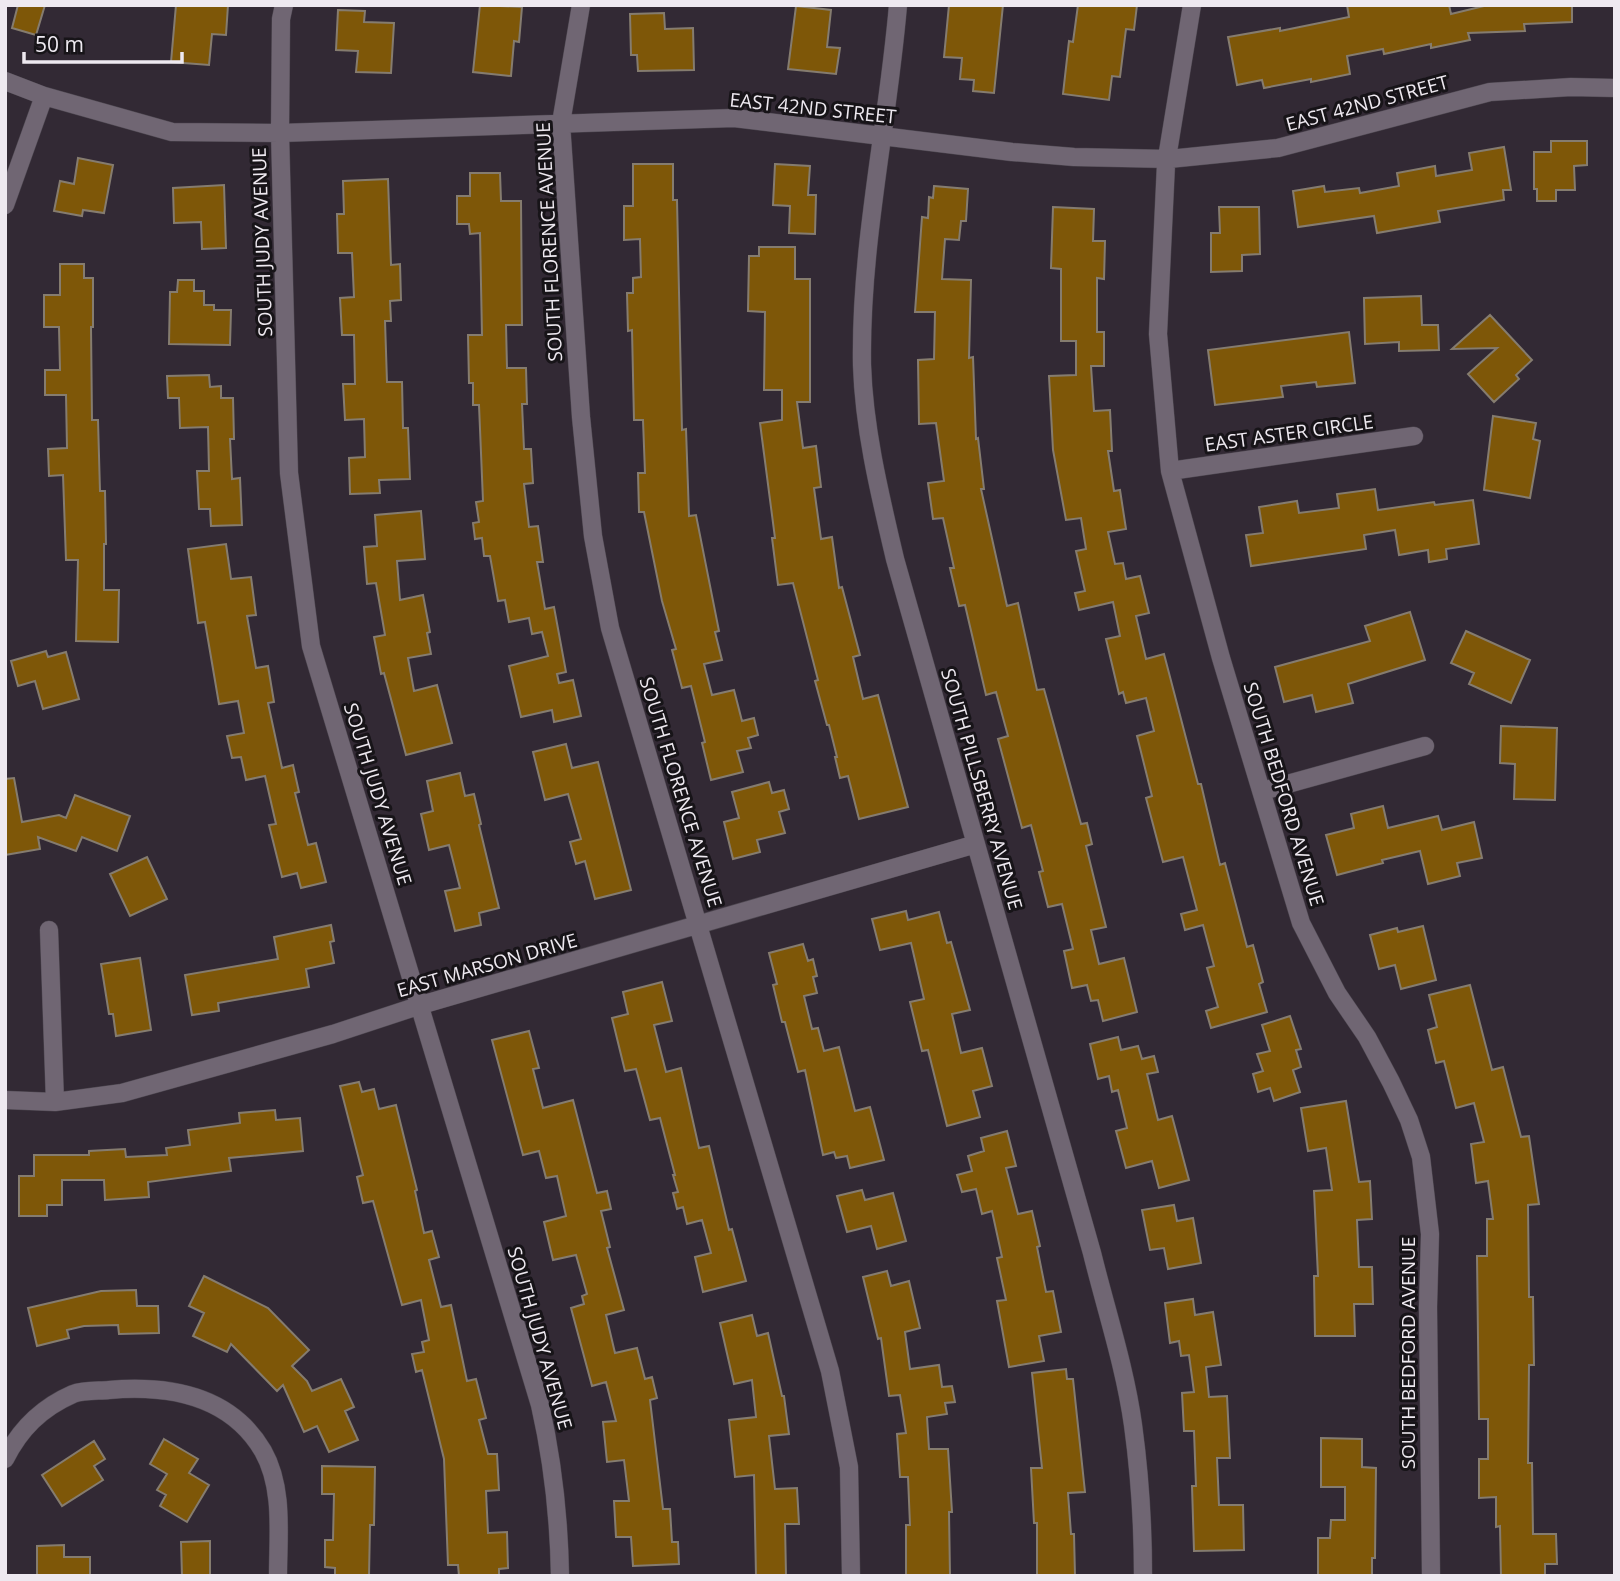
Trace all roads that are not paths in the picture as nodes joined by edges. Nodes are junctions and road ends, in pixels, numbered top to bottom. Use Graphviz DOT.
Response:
graph roads {
  1 [pos="284,5"];
  2 [pos="581,5"];
  3 [pos="898,5"];
  4 [pos="1192,5"];
  5 [pos="5,81"];
  6 [pos="1615,88"];
  7 [pos="44,96"];
  8 [pos="561,123"];
  9 [pos="279,133"];
  10 [pos="882,135"];
  11 [pos="1169,159"];
  12 [pos="5,205"];
  13 [pos="1414,436"];
  14 [pos="1170,471"];
  15 [pos="1425,746"];
  16 [pos="1262,791"];
  17 [pos="976,844"];
  18 [pos="698,925"];
  19 [pos="49,930"];
  20 [pos="421,1005"];
  21 [pos="5,1100"];
  22 [pos="55,1102"];
  23 [pos="5,1459"];
  24 [pos="278,1576"];
  25 [pos="560,1576"];
  26 [pos="851,1576"];
  27 [pos="1143,1576"];
  28 [pos="1432,1576"];
  1 -- 9 [label="street, SOUTH JUDY AVENUE"];
  2 -- 8 [label="street, SOUTH FLORENCE AVENUE"];
  3 -- 10 [label="street, SOUTH PILLSBERRY AVENUE"];
  4 -- 11 [label="street, SOUTH BEDFORD AVENUE"];
  5 -- 7 [label="street, EAST 42ND STREET"];
  6 -- 11 [label="street, EAST 42ND STREET"];
  7 -- 9 [label="street, EAST 42ND STREET"];
  7 -- 12 [label="street"];
  8 -- 9 [label="street, EAST 42ND STREET"];
  8 -- 10 [label="street, EAST 42ND STREET"];
  8 -- 18 [label="street, SOUTH FLORENCE AVENUE"];
  9 -- 20 [label="street, SOUTH JUDY AVENUE"];
  10 -- 11 [label="street, EAST 42ND STREET"];
  10 -- 17 [label="street, SOUTH PILLSBERRY AVENUE"];
  11 -- 14 [label="street, SOUTH BEDFORD AVENUE"];
  13 -- 14 [label="street, EAST ASTER CIRCLE"];
  14 -- 16 [label="street, SOUTH BEDFORD AVENUE"];
  15 -- 16 [label="street"];
  16 -- 28 [label="street, SOUTH BEDFORD AVENUE"];
  17 -- 18 [label="street, EAST MARSON DRIVE"];
  17 -- 27 [label="street, SOUTH PILLSBERRY AVENUE"];
  18 -- 20 [label="street, EAST MARSON DRIVE"];
  18 -- 26 [label="street, SOUTH FLORENCE AVENUE"];
  19 -- 22 [label="street"];
  20 -- 22 [label="street, EAST MARSON DRIVE"];
  20 -- 25 [label="street, SOUTH JUDY AVENUE"];
  21 -- 22 [label="street, EAST MARSON DRIVE"];
  23 -- 24 [label="street"];
}
